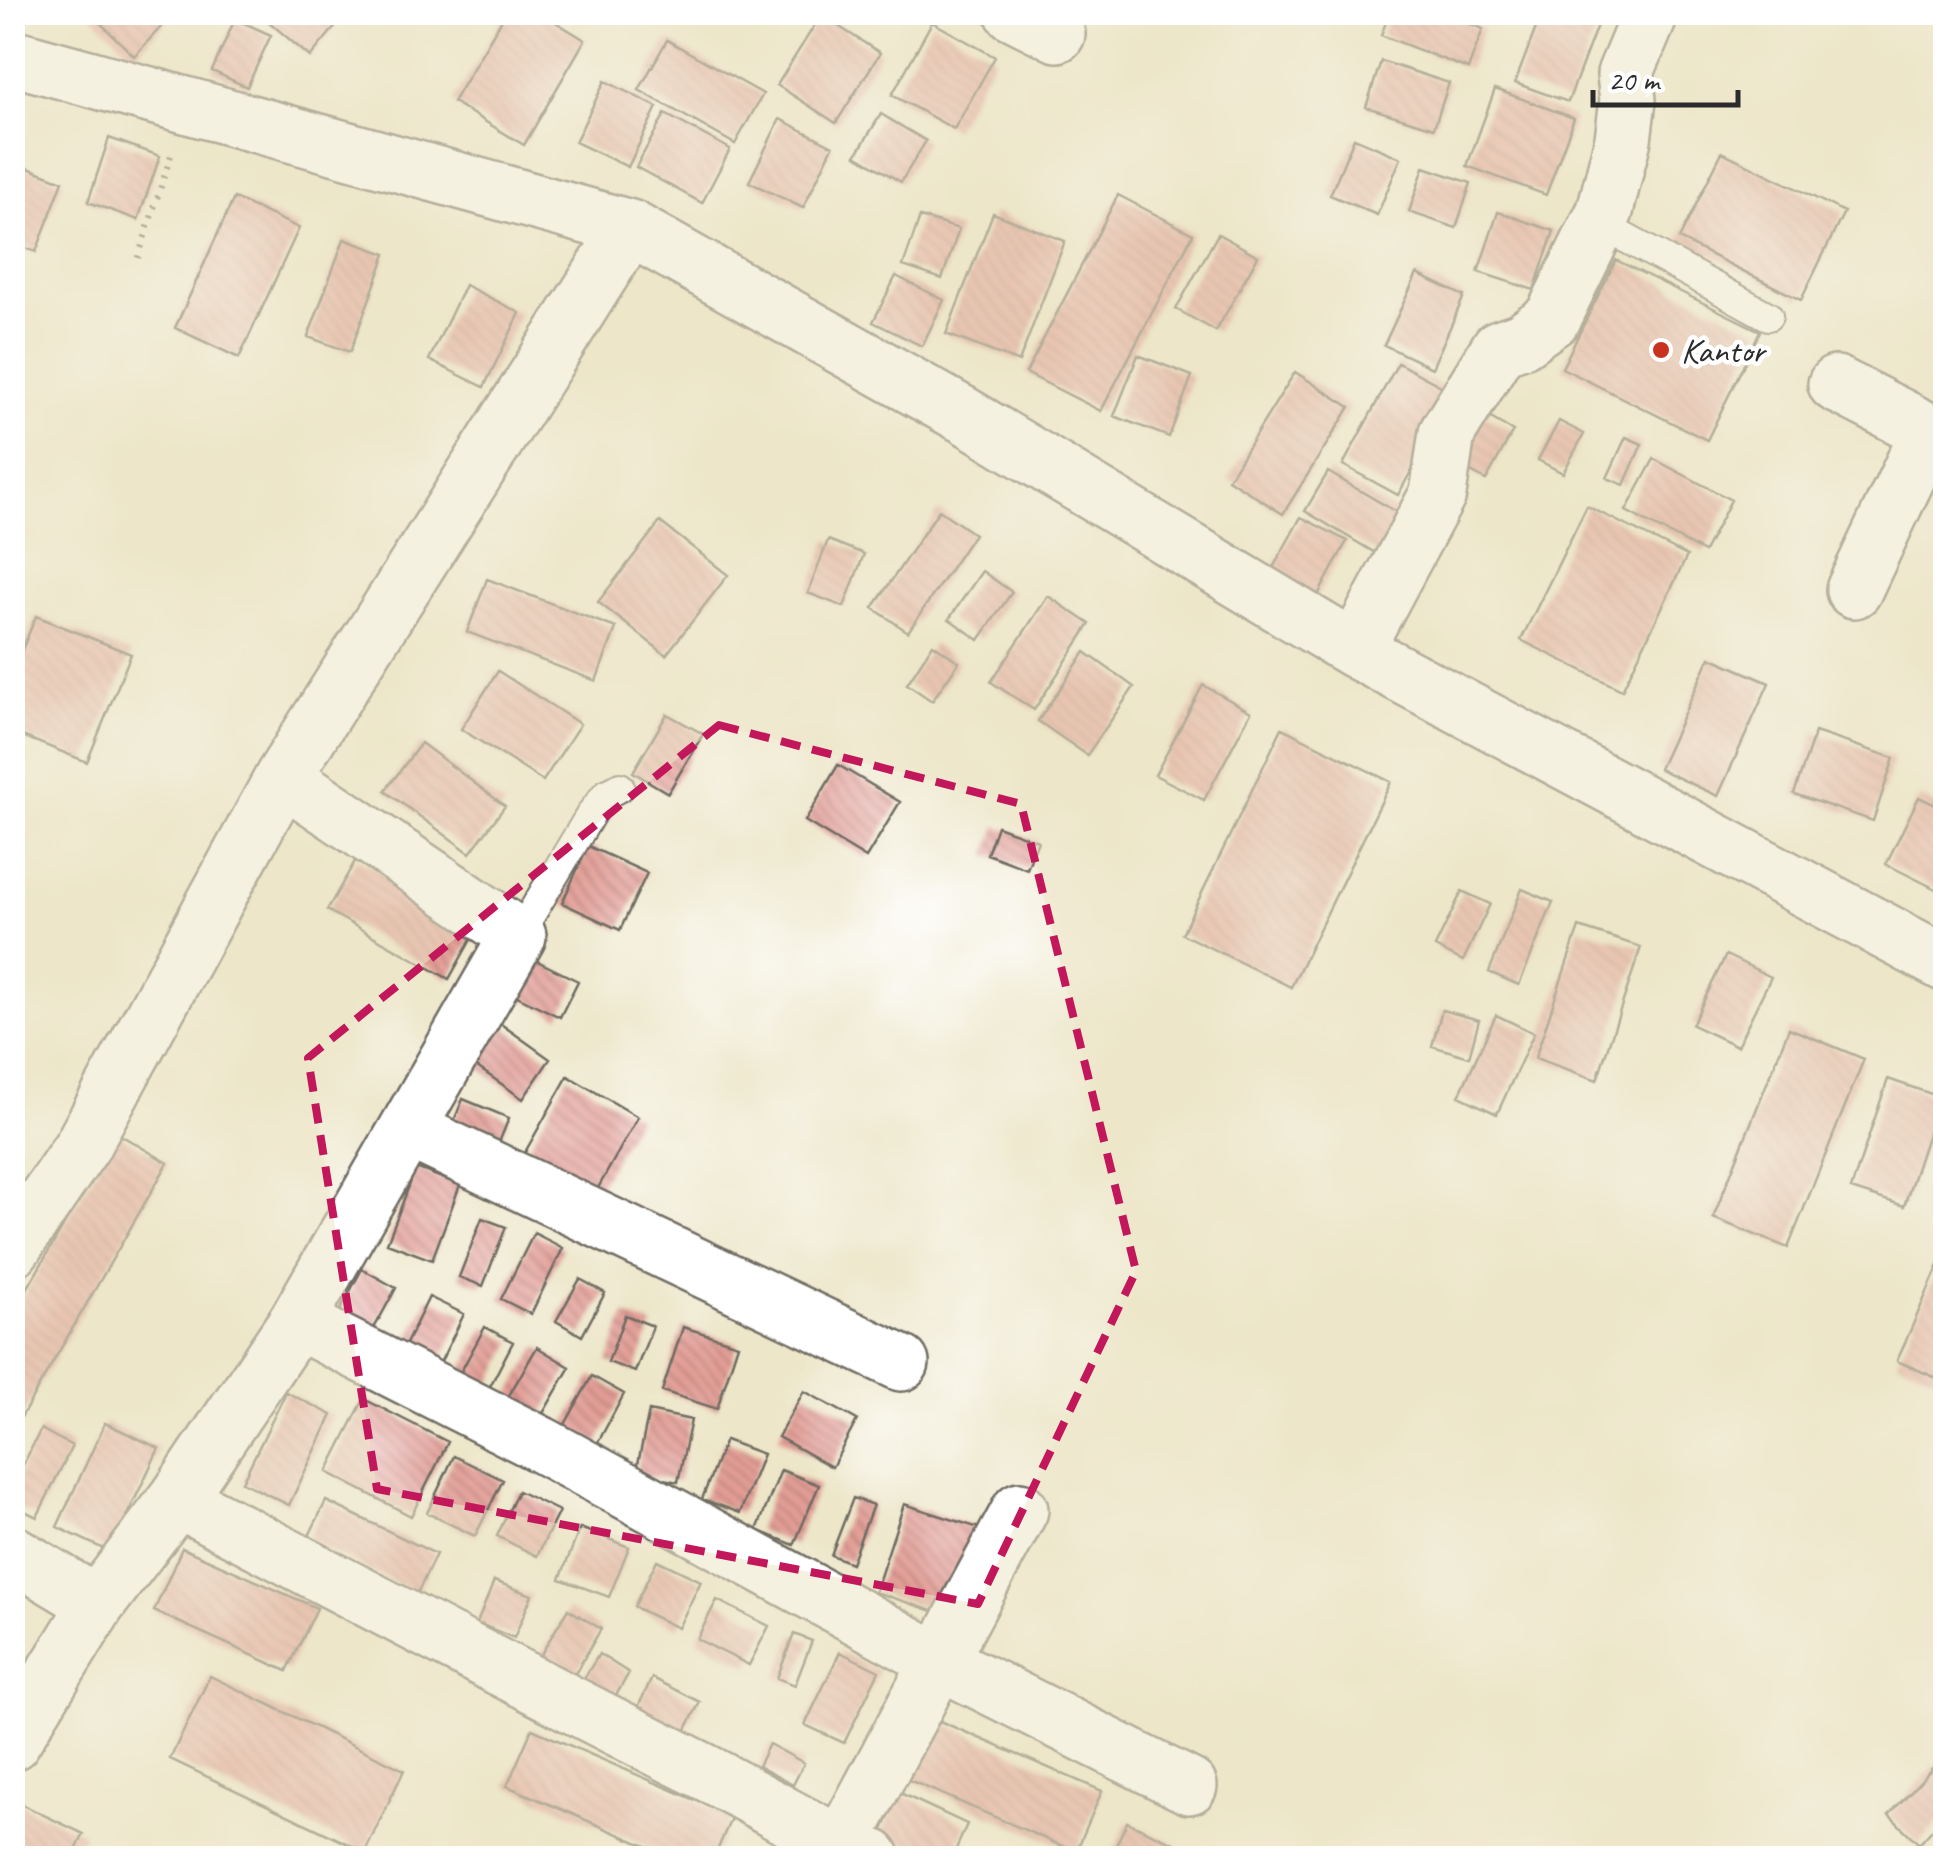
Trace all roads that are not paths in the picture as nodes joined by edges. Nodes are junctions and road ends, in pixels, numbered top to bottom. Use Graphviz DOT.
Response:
graph roads {
  1 [pos="16,12"];
  2 [pos="1651,12"];
  3 [pos="12,57"];
  4 [pos="67,74"];
  5 [pos="1598,223"];
  6 [pos="630,228"];
  7 [pos="1768,316"];
  8 [pos="1836,384"];
  9 [pos="1937,435"];
  10 [pos="1854,590"];
  11 [pos="1355,650"];
  12 [pos="284,777"];
  13 [pos="620,788"];
  14 [pos="518,936"];
  15 [pos="1946,964"];
  16 [pos="409,1130"];
  17 [pos="12,1248"];
  18 [pos="297,1322"];
  19 [pos="900,1363"];
  20 [pos="177,1499"];
  21 [pos="1020,1510"];
  22 [pos="12,1553"];
  23 [pos="97,1604"];
  24 [pos="939,1660"];
  25 [pos="12,1742"];
  26 [pos="1188,1786"];
  27 [pos="857,1852"];
  1 -- 4 [label="street"];
  2 -- 5 [label="street"];
  3 -- 4 [label="street"];
  4 -- 6 [label="street"];
  5 -- 7 [label="lane"];
  5 -- 11 [label="street"];
  6 -- 11 [label="street"];
  6 -- 12 [label="street"];
  8 -- 9 [label="street"];
  9 -- 10 [label="street"];
  11 -- 15 [label="street"];
  12 -- 14 [label="street"];
  12 -- 17 [label="street"];
  13 -- 14 [label="lane"];
  14 -- 16 [label="street"];
  16 -- 18 [label="street"];
  16 -- 19 [label="street"];
  18 -- 20 [label="street"];
  18 -- 24 [label="street"];
  20 -- 23 [label="street"];
  20 -- 27 [label="street"];
  21 -- 24 [label="street"];
  22 -- 23 [label="street"];
  23 -- 25 [label="street"];
  24 -- 26 [label="street"];
  24 -- 27 [label="street"];
}
